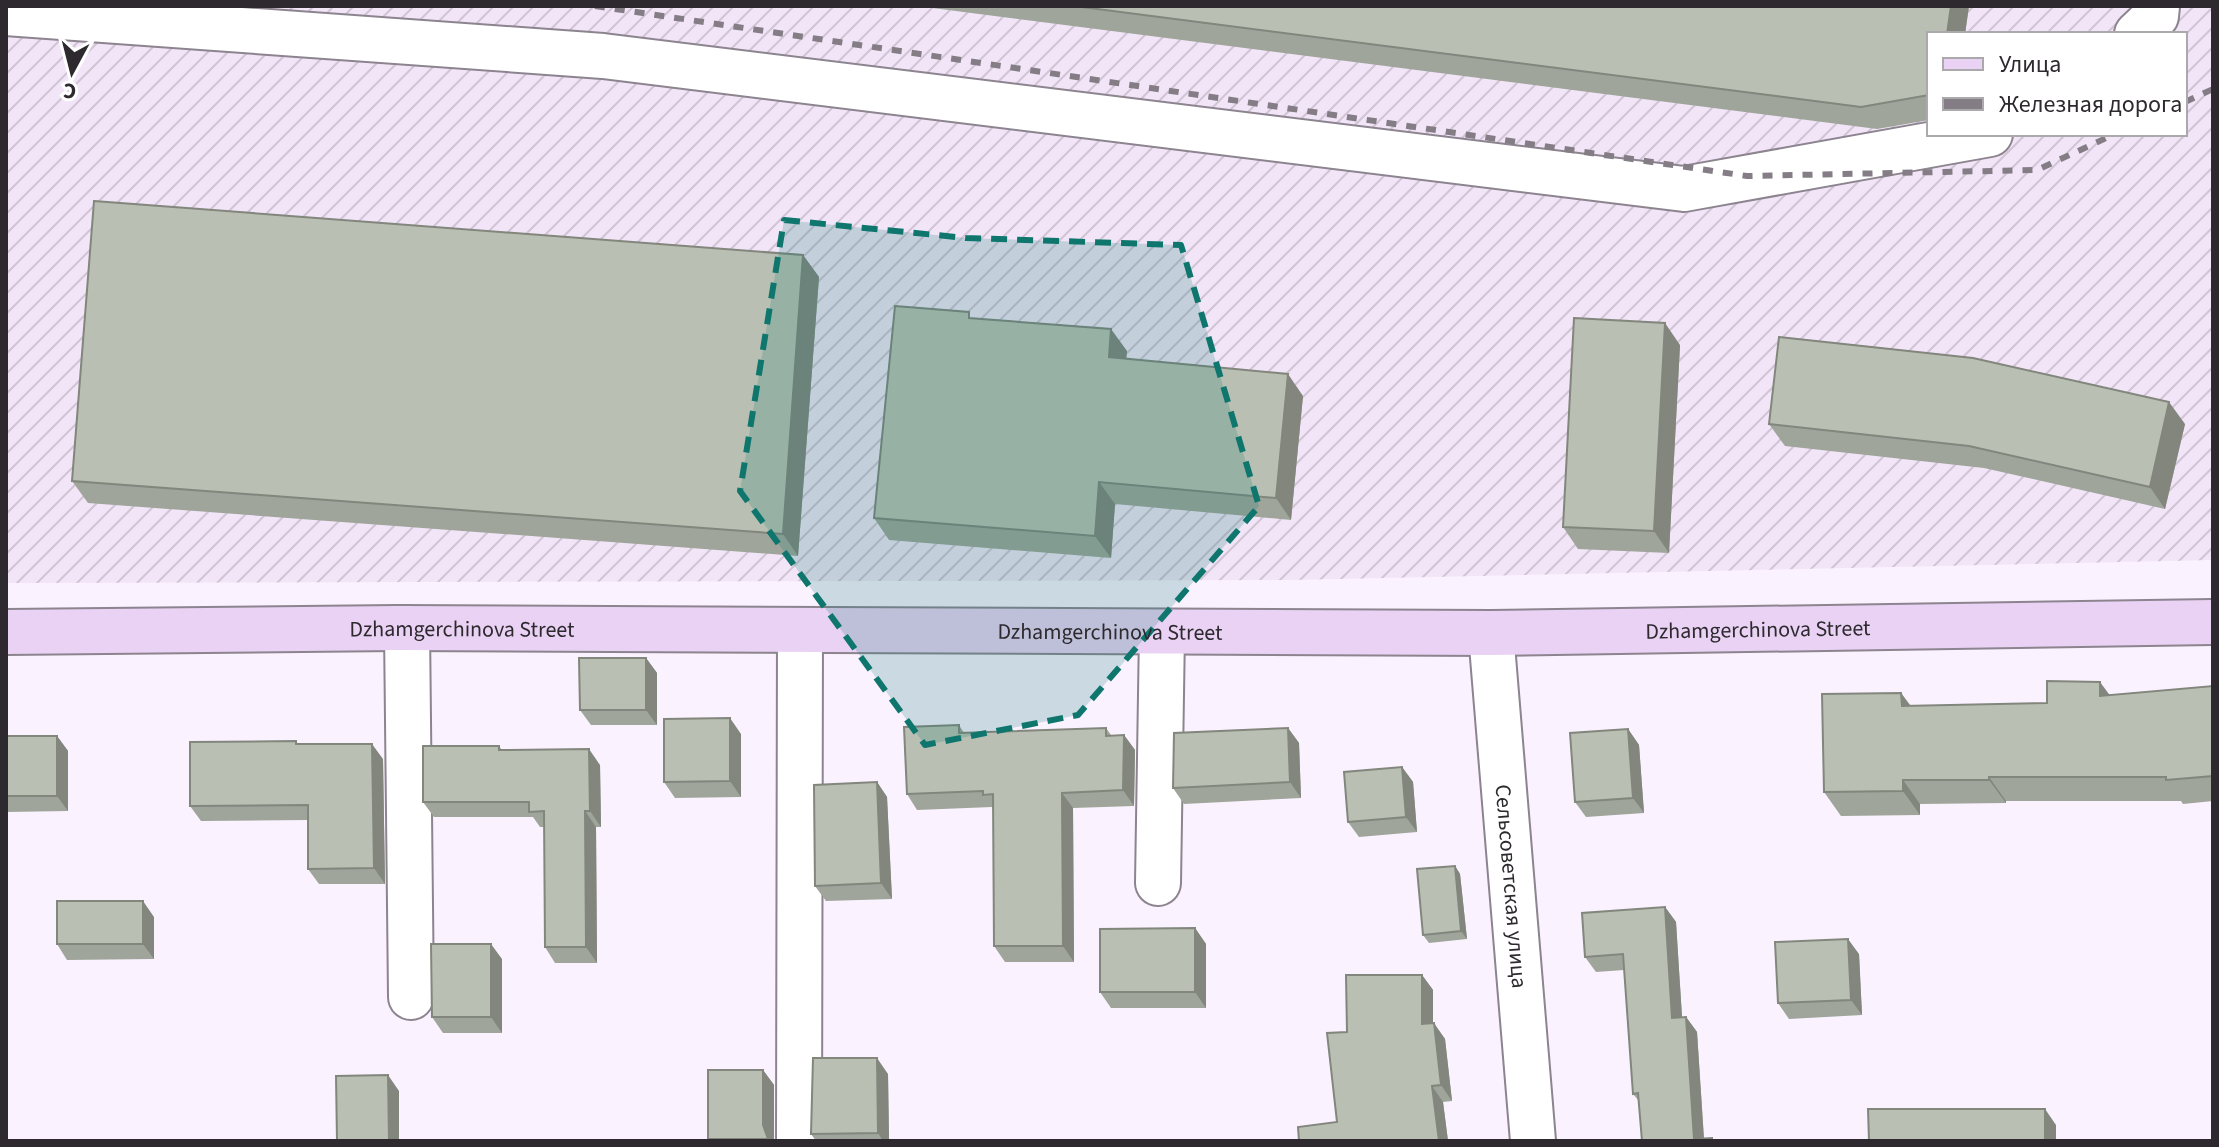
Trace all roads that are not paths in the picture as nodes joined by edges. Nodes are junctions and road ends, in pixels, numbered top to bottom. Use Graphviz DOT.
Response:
graph roads {
  1 [pos="2157,6"];
  2 [pos="6,13"];
  3 [pos="2139,32"];
  4 [pos="1979,136"];
  5 [pos="2213,622"];
  6 [pos="407,628"];
  7 [pos="800,630"];
  8 [pos="6,632"];
  9 [pos="1162,632"];
  10 [pos="1491,633"];
  11 [pos="1158,883"];
  12 [pos="411,997"];
  13 [pos="799,1141"];
  14 [pos="1533,1141"];
  1 -- 3 [label="street"];
  2 -- 4 [label="street"];
  5 -- 10 [label="street, Dzhamgerchinova Street"];
  6 -- 7 [label="street, Dzhamgerchinova Street"];
  6 -- 8 [label="street, Dzhamgerchinova Street"];
  6 -- 12 [label="street"];
  7 -- 9 [label="street, Dzhamgerchinova Street"];
  7 -- 13 [label="street"];
  9 -- 10 [label="street, Dzhamgerchinova Street"];
  9 -- 11 [label="street"];
  10 -- 14 [label="street, Сельсоветская улица"];
}
